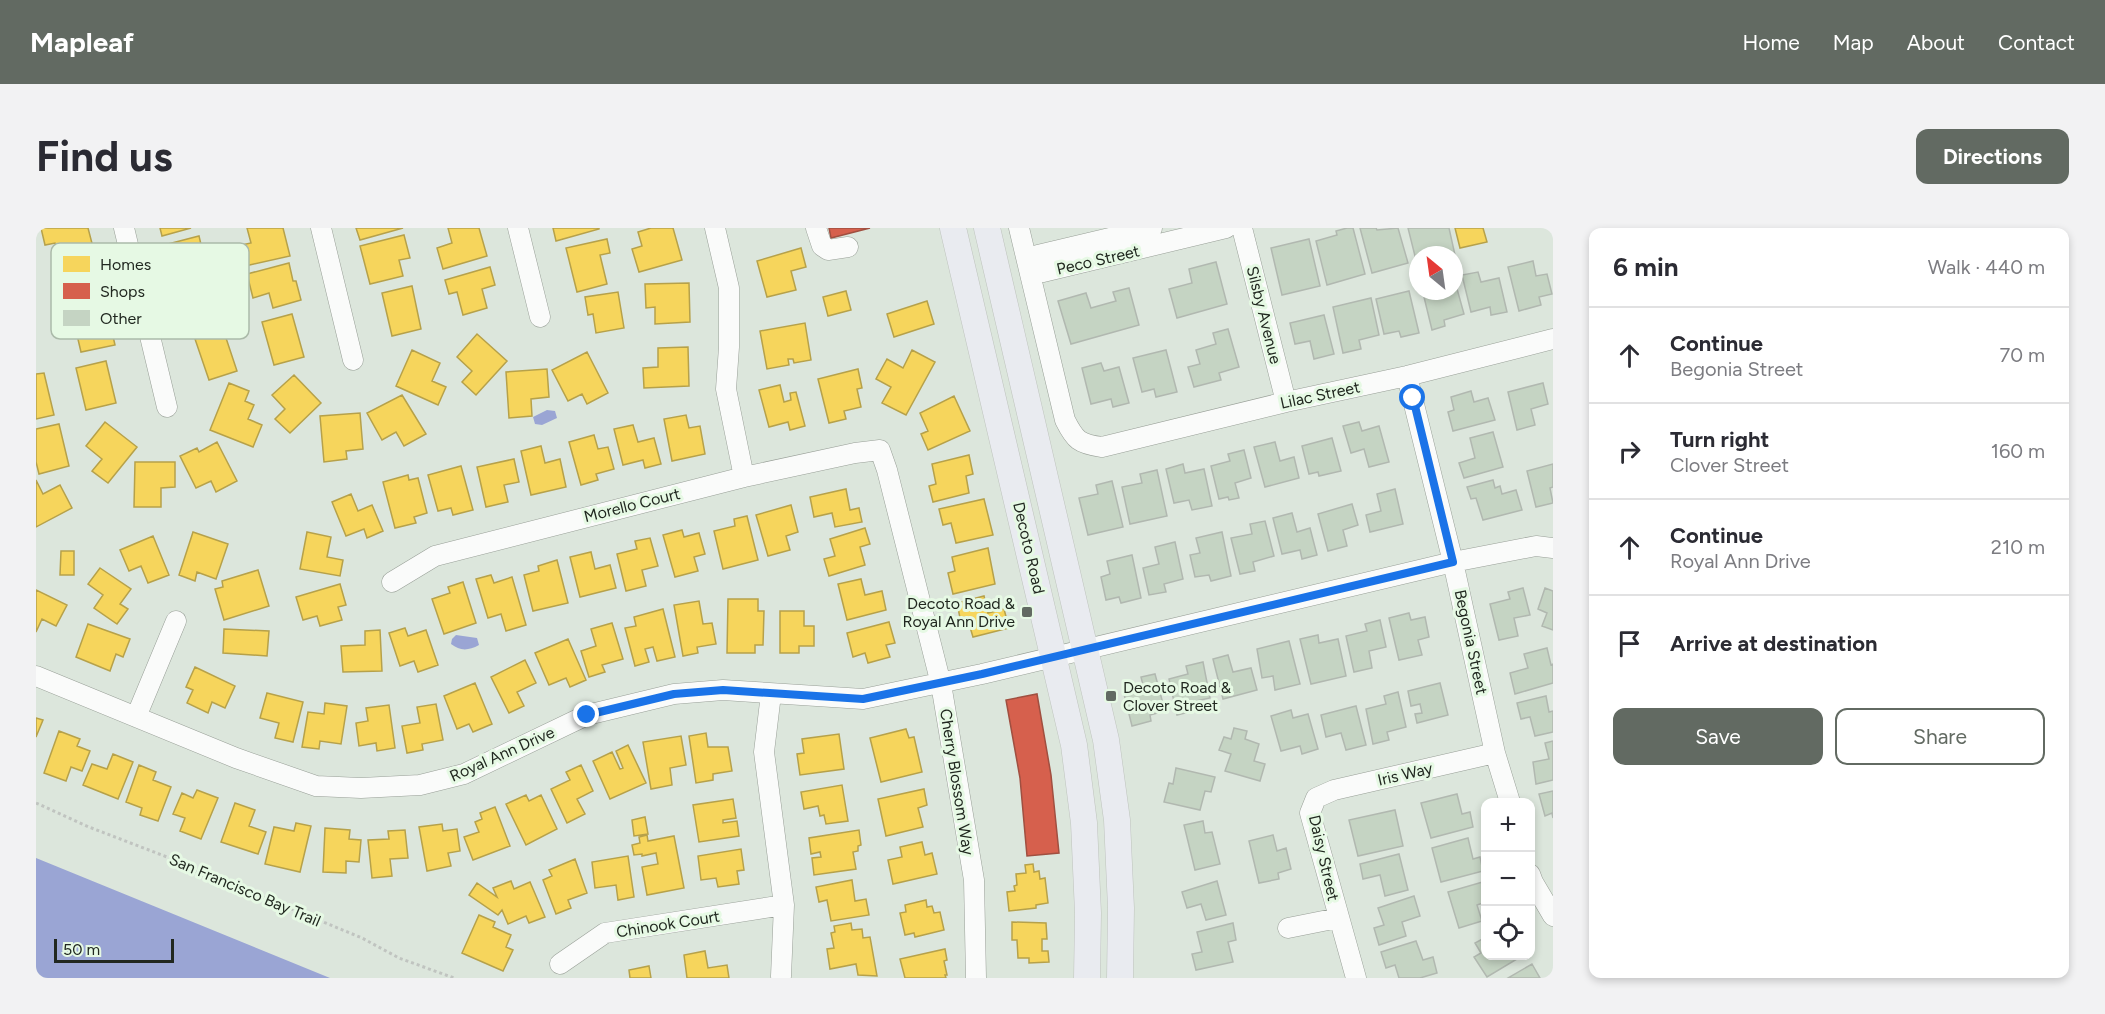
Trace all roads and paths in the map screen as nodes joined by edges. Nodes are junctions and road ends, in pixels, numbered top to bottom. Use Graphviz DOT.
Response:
graph roads {
  1 [pos="124,228"];
  2 [pos="321,228"];
  3 [pos="518,228"];
  4 [pos="715,228"];
  5 [pos="816,228"];
  6 [pos="953,228"];
  7 [pos="987,228"];
  8 [pos="1019,228"];
  9 [pos="1226,228"];
  10 [pos="1242,228"];
  11 [pos="1142,229"];
  12 [pos="128,243"];
  13 [pos="848,247"];
  14 [pos="1028,266"];
  15 [pos="540,317"];
  16 [pos="151,339"];
  17 [pos="1553,339"];
  18 [pos="353,360"];
  19 [pos="1407,376"];
  20 [pos="1286,402"];
  21 [pos="167,407"];
  22 [pos="880,450"];
  23 [pos="744,477"];
  24 [pos="1553,548"];
  25 [pos="1453,562"];
  26 [pos="392,582"];
  27 [pos="176,621"];
  28 [pos="1086,650"];
  29 [pos="1055,657"];
  30 [pos="36,676"];
  31 [pos="941,684"];
  32 [pos="771,693"];
  33 [pos="136,717"];
  34 [pos="1495,753"];
  35 [pos="1317,798"];
  36 [pos="1508,798"];
  37 [pos="36,803"];
  38 [pos="1535,885"];
  39 [pos="784,905"];
  40 [pos="1553,916"];
  41 [pos="1338,918"];
  42 [pos="1288,928"];
  43 [pos="561,963"];
  44 [pos="781,976"];
  45 [pos="454,978"];
  46 [pos="976,978"];
  47 [pos="1087,978"];
  48 [pos="1120,978"];
  49 [pos="1356,978"];
  1 -- 12 [label="street"];
  2 -- 18 [label="street"];
  3 -- 15 [label="street"];
  4 -- 23 [label="street"];
  5 -- 13 [label="street"];
  6 -- 29 [label="main road, Decoto Road"];
  7 -- 28 [label="main road, Decoto Road"];
  8 -- 14 [label="street"];
  9 -- 14 [label="street, Peco Street"];
  10 -- 20 [label="street, Silsby Avenue"];
  11 -- 14 [label="street, Peco Street"];
  14 -- 20 [label="street, Lilac Street"];
  16 -- 21 [label="street"];
  17 -- 19 [label="street, Lilac Street"];
  19 -- 20 [label="street, Lilac Street"];
  19 -- 25 [label="street, Begonia Street"];
  22 -- 23 [label="street, Morello Court"];
  22 -- 31 [label="street, Cherry Blossom Way"];
  23 -- 26 [label="street, Morello Court"];
  24 -- 25 [label="street, Royal Ann Drive"];
  25 -- 28 [label="street, Royal Ann Drive"];
  25 -- 34 [label="street, Begonia Street"];
  27 -- 33 [label="street"];
  28 -- 29 [label="street, Royal Ann Drive"];
  28 -- 48 [label="main road, Decoto Road"];
  29 -- 31 [label="street, Royal Ann Drive"];
  29 -- 47 [label="main road, Decoto Road"];
  30 -- 33 [label="street, Royal Ann Drive"];
  31 -- 32 [label="street, Royal Ann Drive"];
  31 -- 46 [label="street, Cherry Blossom Way"];
  32 -- 33 [label="street, Royal Ann Drive"];
  32 -- 39 [label="street"];
  34 -- 35 [label="street, Iris Way"];
  34 -- 36 [label="street, Begonia Street"];
  35 -- 41 [label="street, Daisy Street"];
  37 -- 45 [label="path, San Francisco Bay Trail"];
  38 -- 40 [label="street"];
  39 -- 43 [label="street, Chinook Court"];
  39 -- 44 [label="street"];
  41 -- 42 [label="street, Daisy Street"];
  41 -- 49 [label="street, Daisy Street"];
}
